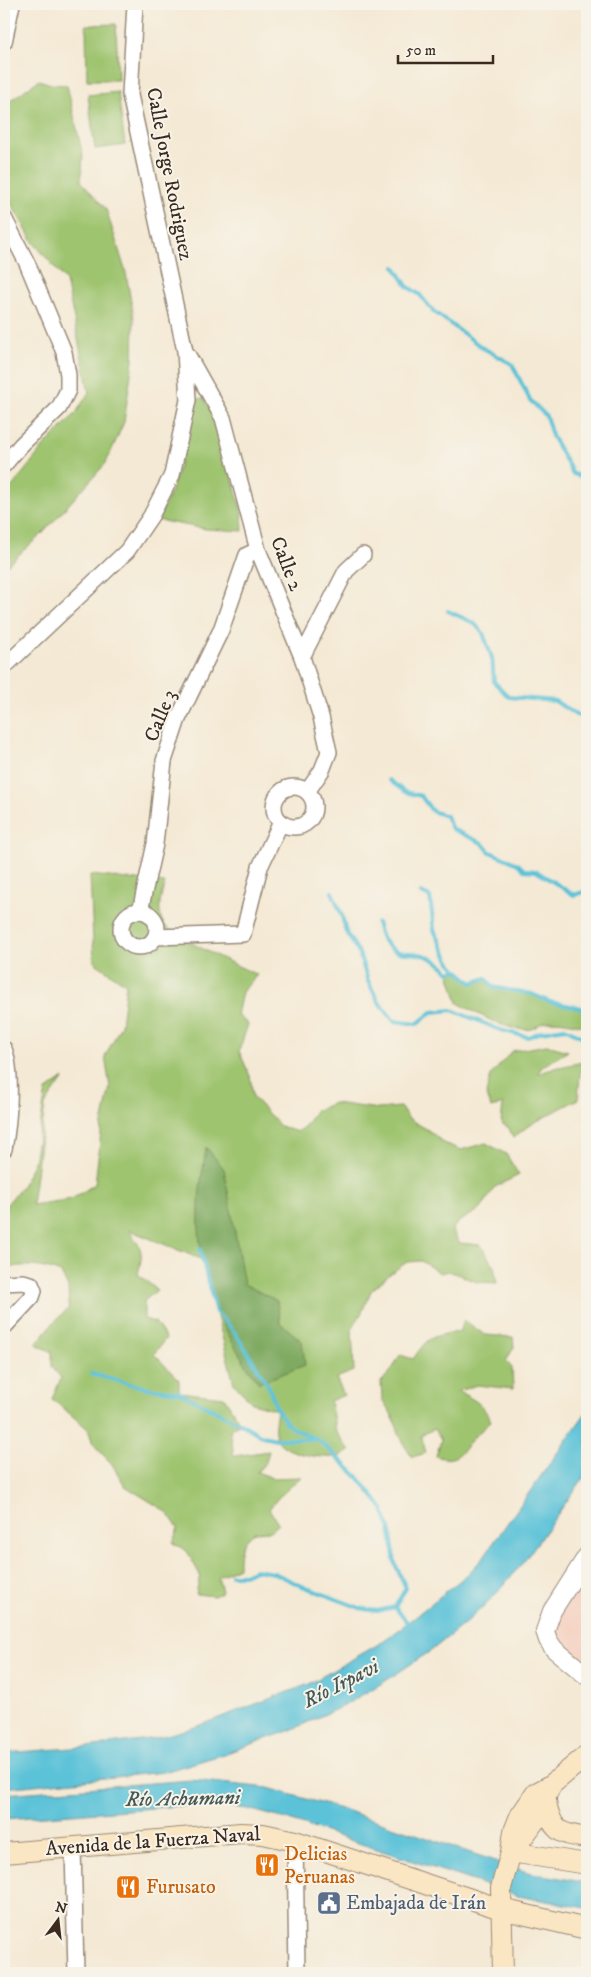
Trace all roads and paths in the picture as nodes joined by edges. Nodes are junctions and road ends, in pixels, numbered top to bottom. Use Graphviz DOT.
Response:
graph roads {
  1 [pos="12,4"];
  2 [pos="135,4"];
  3 [pos="4,42"];
  4 [pos="4,218"];
  5 [pos="185,351"];
  6 [pos="4,465"];
  7 [pos="258,550"];
  8 [pos="363,555"];
  9 [pos="302,657"];
  10 [pos="4,667"];
  11 [pos="307,792"];
  12 [pos="281,822"];
  13 [pos="140,911"];
  14 [pos="156,937"];
  15 [pos="4,1049"];
  16 [pos="4,1149"];
  17 [pos="4,1283"];
  18 [pos="4,1327"];
  19 [pos="587,1556"];
  20 [pos="587,1676"];
  21 [pos="587,1755"];
  22 [pos="549,1793"];
  23 [pos="587,1838"];
  24 [pos="295,1841"];
  25 [pos="73,1847"];
  26 [pos="4,1853"];
  27 [pos="510,1857"];
  28 [pos="587,1864"];
  29 [pos="496,1897"];
  30 [pos="587,1929"];
  31 [pos="76,1973"];
  32 [pos="297,1973"];
  33 [pos="503,1973"];
  1 -- 3 [label="street"];
  2 -- 5 [label="street, Calle Jorge Rodriguez"];
  4 -- 6 [label="street"];
  5 -- 7 [label="street, Calle 2"];
  5 -- 10 [label="street"];
  7 -- 9 [label="street, Calle 2"];
  7 -- 13 [label="street, Calle 3"];
  8 -- 9 [label="street"];
  9 -- 11 [label="street, Calle 2"];
  11 -- 12 [label="street"];
  11 -- 12 [label="street"];
  12 -- 14 [label="street"];
  13 -- 14 [label="street"];
  13 -- 14 [label="street"];
  15 -- 16 [label="street"];
  17 -- 18 [label="street"];
  19 -- 20 [label="street"];
  21 -- 22 [label="main road"];
  22 -- 23 [label="main road"];
  22 -- 27 [label="main road"];
  24 -- 25 [label="main road, Avenida de la Fuerza Naval"];
  24 -- 29 [label="main road, Avenida de la Fuerza Naval"];
  24 -- 32 [label="street"];
  25 -- 26 [label="main road, Avenida de la Fuerza Naval"];
  25 -- 31 [label="street"];
  27 -- 28 [label="main road"];
  27 -- 29 [label="main road"];
  29 -- 30 [label="main road, Avenida de la Fuerza Naval"];
  29 -- 33 [label="main road"];
}
